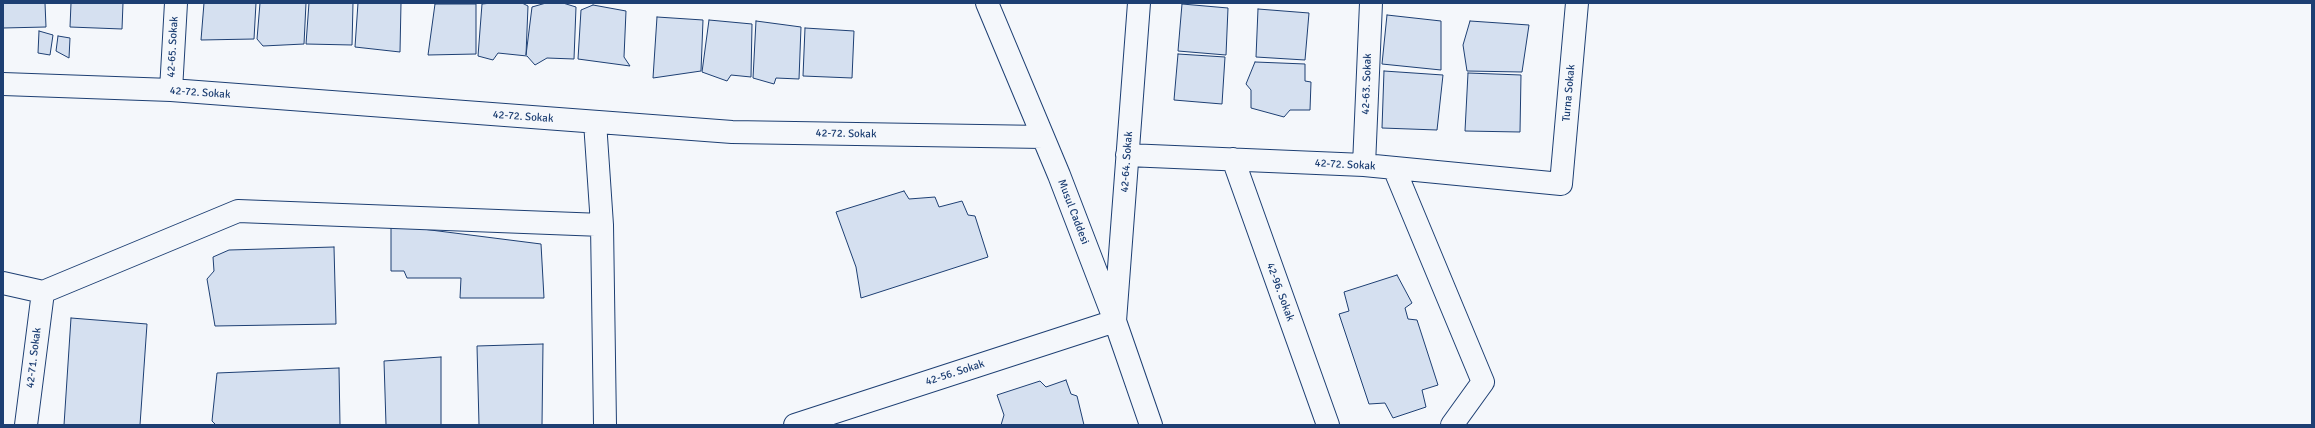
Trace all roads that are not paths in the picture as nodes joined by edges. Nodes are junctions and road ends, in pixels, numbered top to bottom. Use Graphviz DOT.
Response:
graph roads {
  1 [pos="176,3"];
  2 [pos="987,3"];
  3 [pos="1139,3"];
  4 [pos="1371,3"];
  5 [pos="1577,3"];
  6 [pos="3,84"];
  7 [pos="171,90"];
  8 [pos="595,122"];
  9 [pos="1043,136"];
  10 [pos="1127,155"];
  11 [pos="1233,159"];
  12 [pos="1364,166"];
  13 [pos="1394,168"];
  14 [pos="1561,184"];
  15 [pos="602,225"];
  16 [pos="3,283"];
  17 [pos="42,292"];
  18 [pos="1115,321"];
  19 [pos="839,418"];
  20 [pos="26,425"];
  21 [pos="605,425"];
  22 [pos="795,425"];
  23 [pos="1151,425"];
  24 [pos="1328,425"];
  25 [pos="1452,425"];
  1 -- 7 [label="street, 42-65. Sokak"];
  2 -- 9 [label="street, Musul Caddesi"];
  3 -- 10 [label="street, 42-64. Sokak"];
  4 -- 12 [label="street, 42-63. Sokak"];
  5 -- 14 [label="street, Turna Sokak"];
  6 -- 7 [label="street, 42-72. Sokak"];
  7 -- 8 [label="street, 42-72. Sokak"];
  8 -- 9 [label="street, 42-72. Sokak"];
  8 -- 15 [label="street"];
  9 -- 18 [label="street, Musul Caddesi"];
  10 -- 11 [label="street, 42-72. Sokak"];
  10 -- 18 [label="street, 42-64. Sokak"];
  11 -- 12 [label="street, 42-72. Sokak"];
  11 -- 24 [label="street, 42-96. Sokak"];
  12 -- 13 [label="street, 42-72. Sokak"];
  13 -- 14 [label="street, 42-72. Sokak"];
  13 -- 25 [label="street"];
  15 -- 17 [label="street"];
  15 -- 21 [label="street"];
  16 -- 17 [label="street"];
  17 -- 20 [label="street, 42-71. Sokak"];
  18 -- 19 [label="street, 42-56. Sokak"];
  18 -- 23 [label="street, Musul Caddesi"];
  19 -- 22 [label="street, 42-56. Sokak"];
}
